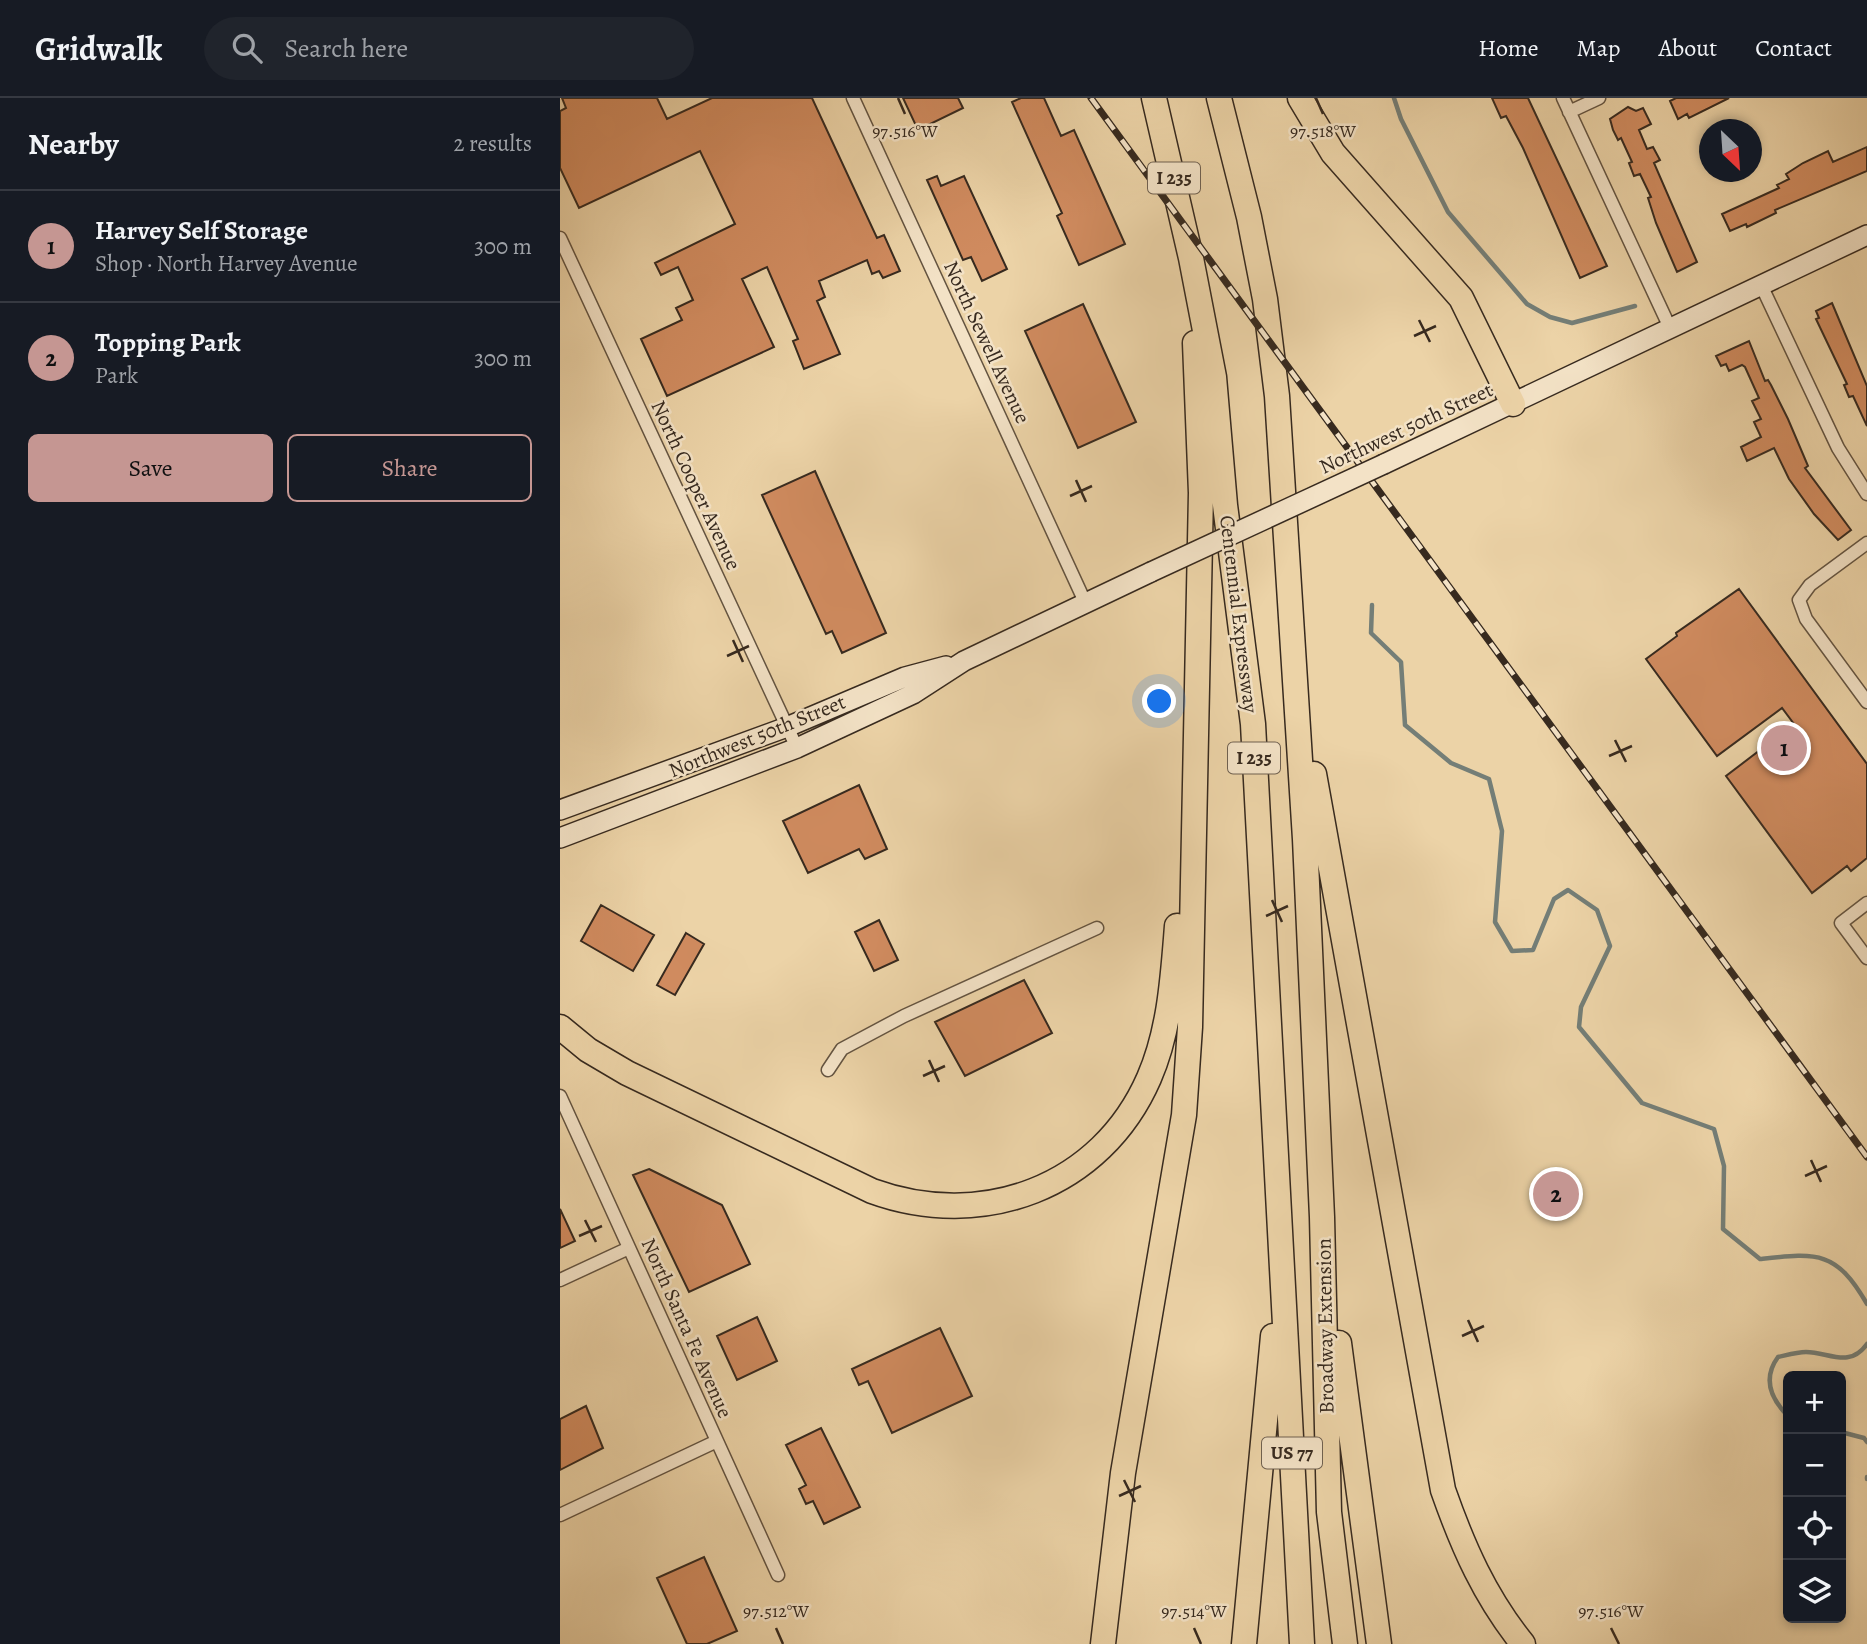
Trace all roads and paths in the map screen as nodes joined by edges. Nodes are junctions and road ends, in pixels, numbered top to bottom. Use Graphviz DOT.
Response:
graph roads {
  1 [pos="853,98"];
  2 [pos="1154,98"];
  3 [pos="1219,98"];
  4 [pos="1300,98"];
  5 [pos="1563,98"];
  6 [pos="1599,98"];
  7 [pos="1569,112"];
  8 [pos="1867,236"];
  9 [pos="560,237"];
  10 [pos="1191,258"];
  11 [pos="1762,287"];
  12 [pos="1671,330"];
  13 [pos="1513,404"];
  14 [pos="1862,474"];
  15 [pos="1867,494"];
  16 [pos="1867,543"];
  17 [pos="1084,602"];
  18 [pos="964,661"];
  19 [pos="1295,669"];
  20 [pos="1867,702"];
  21 [pos="787,727"];
  22 [pos="1196,730"];
  23 [pos="797,748"];
  24 [pos="560,810"];
  25 [pos="560,838"];
  26 [pos="1867,903"];
  27 [pos="1097,928"];
  28 [pos="1867,958"];
  29 [pos="560,1027"];
  30 [pos="828,1070"];
  31 [pos="560,1096"];
  32 [pos="1322,1217"];
  33 [pos="629,1248"];
  34 [pos="1281,1263"];
  35 [pos="560,1280"];
  36 [pos="717,1441"];
  37 [pos="560,1515"];
  38 [pos="778,1575"];
  39 [pos="1103,1644"];
  40 [pos="1244,1644"];
  41 [pos="1302,1644"];
  42 [pos="1345,1644"];
  43 [pos="1379,1644"];
  44 [pos="1523,1644"];
  1 -- 17 [label="street, North Sewell Avenue"];
  2 -- 10 [label="highway, Centennial Expressway / I 235"];
  3 -- 19 [label="highway, I 235"];
  4 -- 13 [label="highway"];
  5 -- 7 [label="street"];
  6 -- 7 [label="street"];
  7 -- 12 [label="street"];
  8 -- 11 [label="main road, Northwest 50th Street"];
  9 -- 21 [label="street, North Cooper Avenue"];
  10 -- 22 [label="highway"];
  10 -- 34 [label="highway, Centennial Expressway / I 235"];
  11 -- 12 [label="main road, Northwest 50th Street"];
  11 -- 14 [label="street"];
  12 -- 13 [label="main road, Northwest 50th Street"];
  13 -- 17 [label="main road, Northwest 50th Street, bridge"];
  14 -- 15 [label="street"];
  16 -- 20 [label="street"];
  17 -- 18 [label="main road, Northwest 50th Street"];
  18 -- 21 [label="main road, Northwest 50th Street"];
  18 -- 23 [label="main road, Northwest 50th Street"];
  19 -- 32 [label="highway, I 235"];
  19 -- 44 [label="highway"];
  21 -- 23 [label="street, North Cooper Avenue"];
  21 -- 24 [label="main road, Northwest 50th Street"];
  22 -- 29 [label="highway"];
  22 -- 39 [label="highway"];
  23 -- 25 [label="main road, Northwest 50th Street"];
  26 -- 28 [label="street"];
  27 -- 30 [label="street"];
  31 -- 33 [label="street, North Santa Fe Avenue"];
  32 -- 42 [label="highway, Broadway Extension / US 77"];
  32 -- 43 [label="highway"];
  33 -- 35 [label="street"];
  33 -- 36 [label="street, North Santa Fe Avenue"];
  34 -- 40 [label="highway"];
  34 -- 41 [label="highway, Broadway Extension / US 77"];
  36 -- 37 [label="street"];
  36 -- 38 [label="street, North Santa Fe Avenue"];
}
